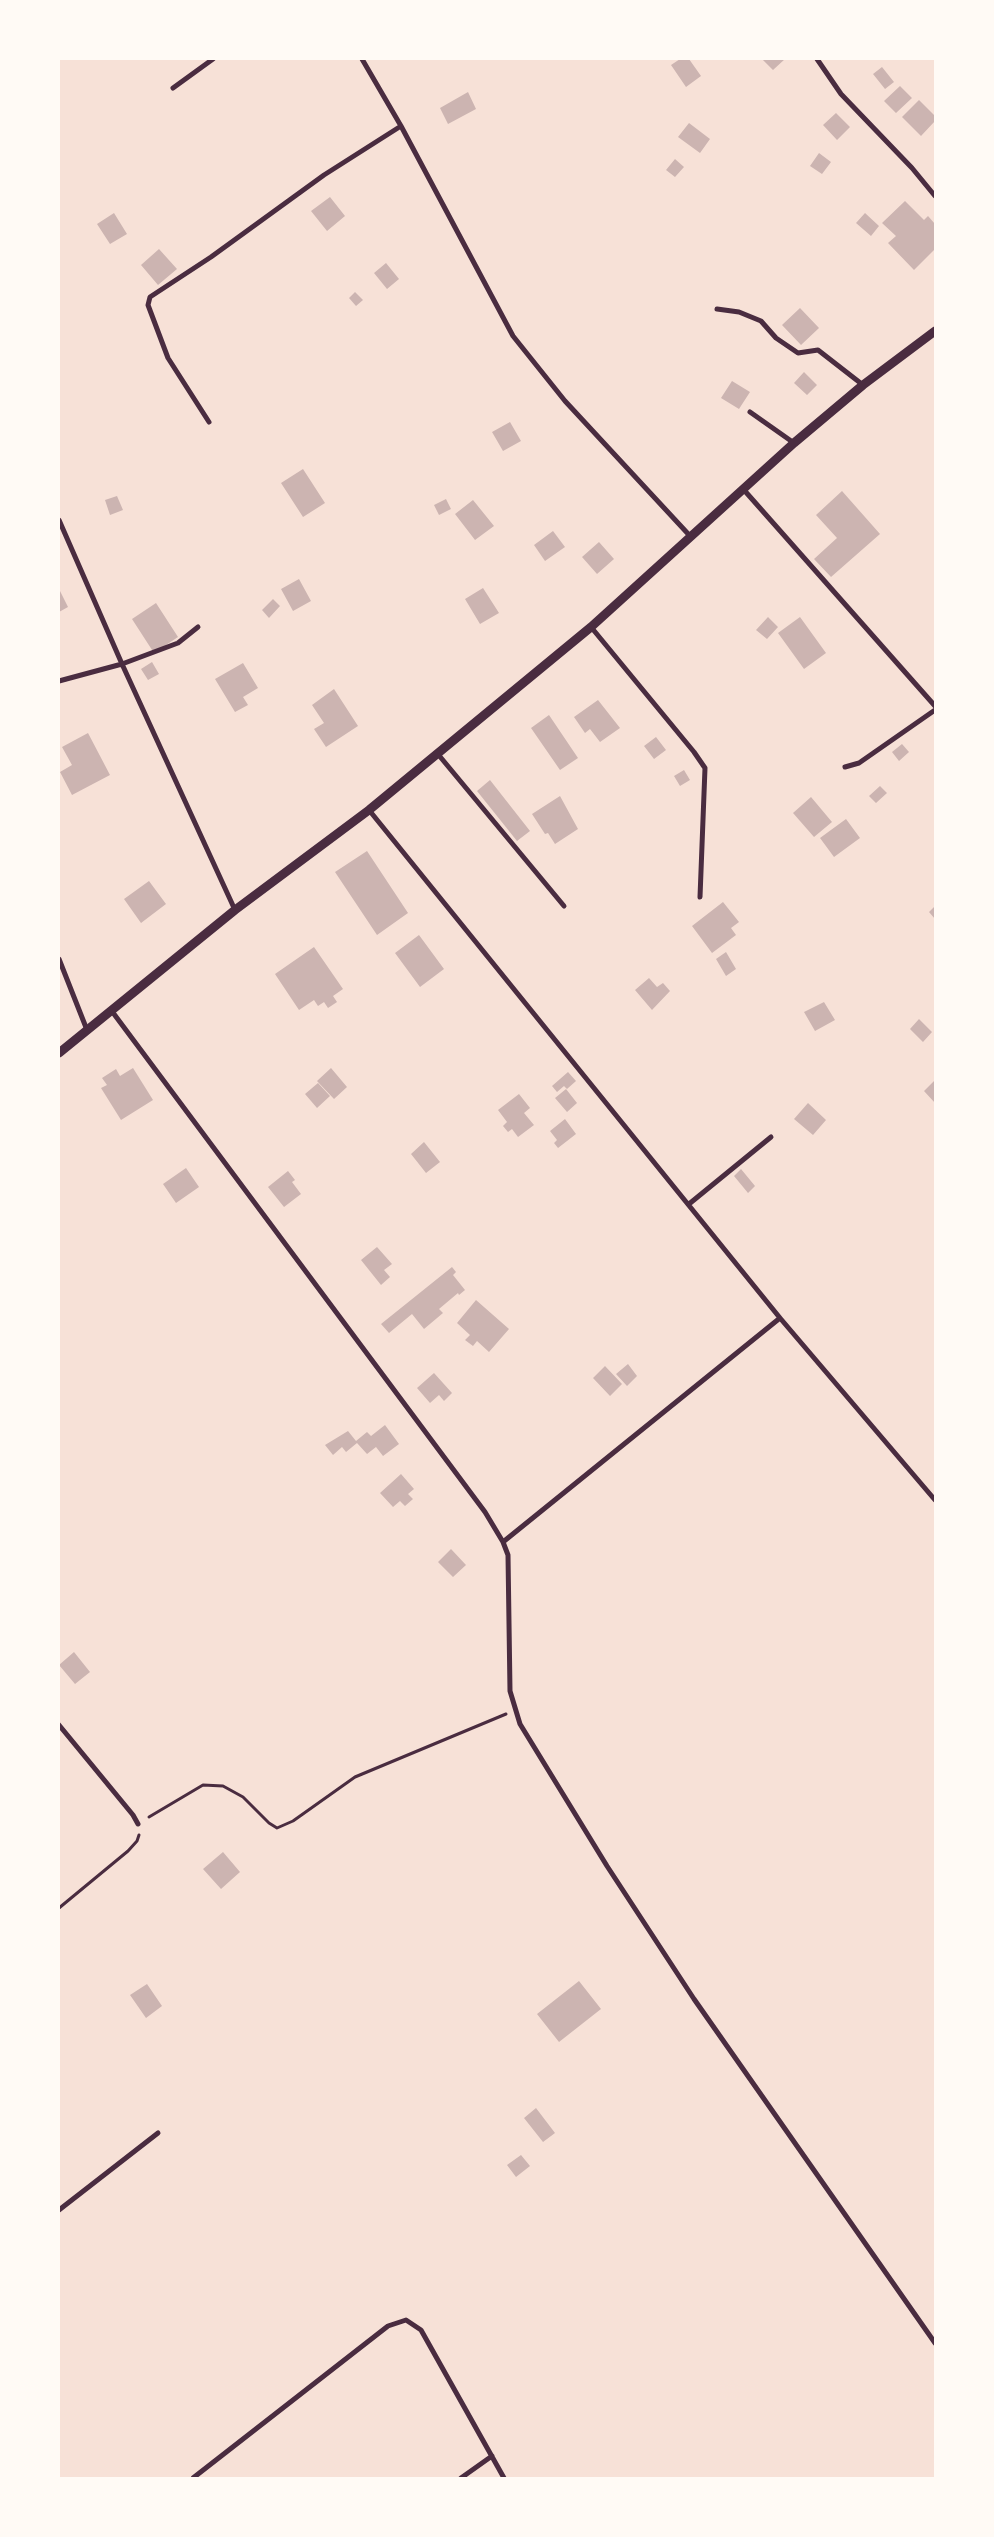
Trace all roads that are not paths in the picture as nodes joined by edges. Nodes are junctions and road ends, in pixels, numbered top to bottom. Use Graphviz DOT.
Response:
graph roads {
  1 [pos="213,59"];
  2 [pos="362,59"];
  3 [pos="817,59"];
  4 [pos="173,88"];
  5 [pos="401,126"];
  6 [pos="935,196"];
  7 [pos="716,309"];
  8 [pos="935,331"];
  9 [pos="863,385"];
  10 [pos="750,412"];
  11 [pos="209,422"];
  12 [pos="794,444"];
  13 [pos="744,490"];
  14 [pos="59,520"];
  15 [pos="691,537"];
  16 [pos="198,627"];
  17 [pos="591,627"];
  18 [pos="122,664"];
  19 [pos="59,680"];
  20 [pos="935,708"];
  21 [pos="437,753"];
  22 [pos="845,767"];
  23 [pos="369,810"];
  24 [pos="700,897"];
  25 [pos="564,906"];
  26 [pos="235,910"];
  27 [pos="59,959"];
  28 [pos="111,1010"];
  29 [pos="87,1030"];
  30 [pos="59,1052"];
  31 [pos="771,1137"];
  32 [pos="689,1204"];
  33 [pos="780,1318"];
  34 [pos="935,1500"];
  35 [pos="503,1542"];
  36 [pos="59,1725"];
  37 [pos="138,1824"];
  38 [pos="158,2133"];
  39 [pos="59,2210"];
  40 [pos="935,2343"];
  41 [pos="492,2456"];
  42 [pos="193,2478"];
  43 [pos="461,2478"];
  44 [pos="504,2478"];
  1 -- 4 [label="street"];
  2 -- 5 [label="street"];
  3 -- 6 [label="street"];
  5 -- 11 [label="street"];
  5 -- 15 [label="street"];
  7 -- 9 [label="street"];
  8 -- 9 [label="street"];
  9 -- 12 [label="street"];
  10 -- 12 [label="street"];
  12 -- 13 [label="street"];
  13 -- 15 [label="street"];
  13 -- 20 [label="street"];
  14 -- 18 [label="street"];
  15 -- 17 [label="street"];
  16 -- 18 [label="street"];
  17 -- 21 [label="street"];
  17 -- 24 [label="street"];
  18 -- 19 [label="street"];
  18 -- 26 [label="street"];
  20 -- 22 [label="street"];
  21 -- 23 [label="street"];
  21 -- 25 [label="street"];
  23 -- 26 [label="street"];
  23 -- 32 [label="street"];
  26 -- 28 [label="street"];
  27 -- 29 [label="street"];
  28 -- 29 [label="street"];
  28 -- 35 [label="street"];
  29 -- 30 [label="street"];
  31 -- 32 [label="street"];
  32 -- 33 [label="street"];
  33 -- 34 [label="street"];
  33 -- 35 [label="street"];
  35 -- 40 [label="street"];
  36 -- 37 [label="street"];
  38 -- 39 [label="street"];
  41 -- 42 [label="street"];
  41 -- 43 [label="street"];
  41 -- 44 [label="street"];
}
